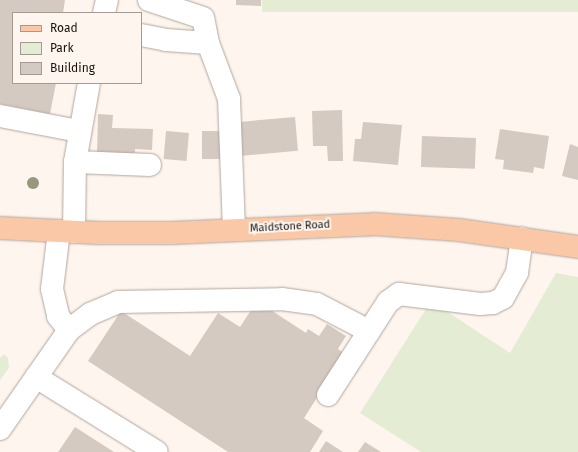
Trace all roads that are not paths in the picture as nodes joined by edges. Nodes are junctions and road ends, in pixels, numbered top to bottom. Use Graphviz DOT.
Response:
graph roads {
  1 [pos="107,0"];
  2 [pos="149,0"];
  3 [pos="104,12"];
  4 [pos="142,35"];
  5 [pos="208,42"];
  6 [pos="89,84"];
  7 [pos="0,116"];
  8 [pos="79,131"];
  9 [pos="75,162"];
  10 [pos="150,165"];
  11 [pos="0,228"];
  12 [pos="234,230"];
  13 [pos="66,232"];
  14 [pos="522,238"];
  15 [pos="578,247"];
  16 [pos="70,330"];
  17 [pos="369,331"];
  18 [pos="36,377"];
  19 [pos="328,395"];
  20 [pos="0,429"];
  21 [pos="157,452"];
  1 -- 3 [label="lane"];
  2 -- 5 [label="lane"];
  4 -- 5 [label="lane"];
  5 -- 12 [label="lane"];
  6 -- 8 [label="lane"];
  7 -- 8 [label="lane"];
  8 -- 9 [label="lane"];
  9 -- 10 [label="lane"];
  9 -- 13 [label="lane"];
  11 -- 13 [label="main road, Maidstone Road"];
  12 -- 13 [label="main road, Maidstone Road"];
  12 -- 14 [label="main road, Maidstone Road"];
  13 -- 16 [label="lane"];
  14 -- 15 [label="main road, Maidstone Road"];
  14 -- 17 [label="lane"];
  16 -- 17 [label="lane"];
  16 -- 18 [label="lane"];
  17 -- 19 [label="lane"];
  18 -- 20 [label="lane"];
  18 -- 21 [label="lane"];
}
